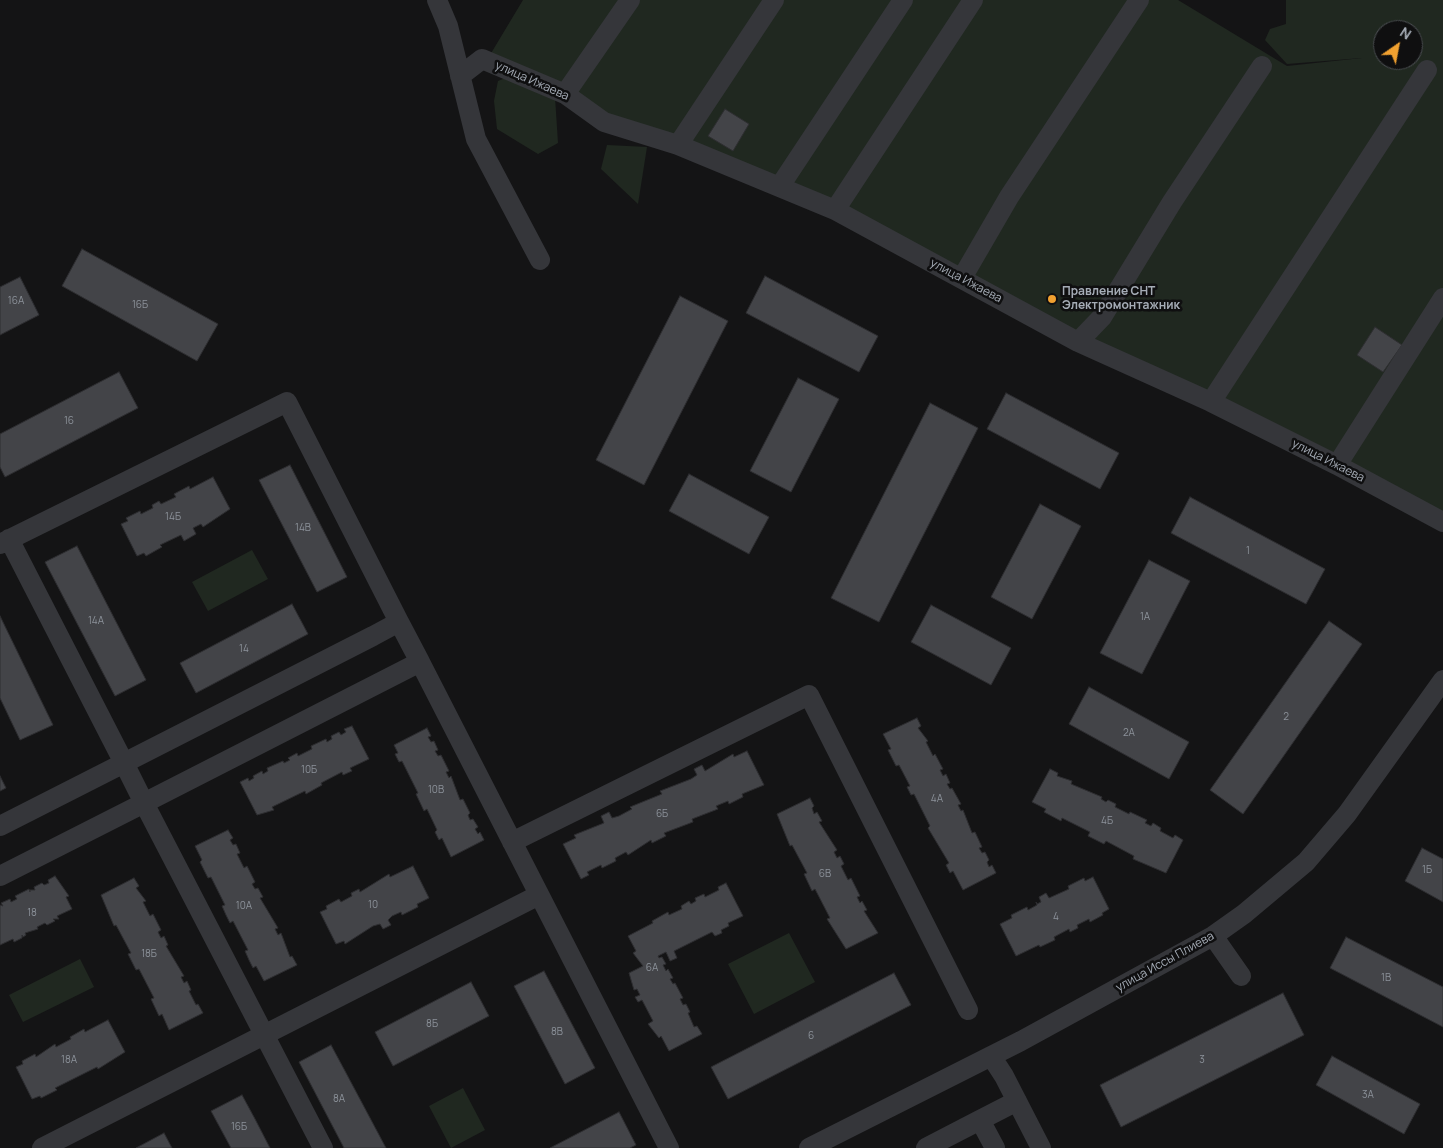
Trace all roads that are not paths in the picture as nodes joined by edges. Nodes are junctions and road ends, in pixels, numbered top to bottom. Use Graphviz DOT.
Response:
graph roads {
  1 [pos="630,0"];
  2 [pos="774,0"];
  3 [pos="903,0"];
  4 [pos="973,0"];
  5 [pos="1139,0"];
  6 [pos="436,2"];
  7 [pos="1262,66"];
  8 [pos="1428,70"];
  9 [pos="460,76"];
  10 [pos="565,94"];
  11 [pos="678,145"];
  12 [pos="780,186"];
  13 [pos="835,210"];
  14 [pos="540,260"];
  15 [pos="962,278"];
  16 [pos="1443,298"];
  17 [pos="1078,342"];
  18 [pos="1212,402"];
  19 [pos="1337,465"];
  20 [pos="1443,522"];
  21 [pos="5,541"];
  22 [pos="399,622"];
  23 [pos="420,662"];
  24 [pos="1443,680"];
  25 [pos="124,763"];
  26 [pos="144,803"];
  27 [pos="0,826"];
  28 [pos="512,842"];
  29 [pos="0,876"];
  30 [pos="539,895"];
  31 [pos="1213,936"];
  32 [pos="1241,976"];
  33 [pos="968,1010"];
  34 [pos="264,1035"];
  35 [pos="991,1056"];
  36 [pos="1017,1101"];
  37 [pos="980,1120"];
  38 [pos="42,1148"];
  39 [pos="323,1148"];
  40 [pos="669,1148"];
  41 [pos="809,1148"];
  42 [pos="926,1148"];
  43 [pos="995,1148"];
  44 [pos="1041,1148"];
  1 -- 10 [label="street"];
  2 -- 11 [label="street"];
  3 -- 12 [label="street"];
  4 -- 13 [label="street"];
  5 -- 15 [label="street"];
  6 -- 9 [label="street"];
  7 -- 17 [label="street"];
  8 -- 18 [label="street"];
  9 -- 10 [label="street, улица Ижаева"];
  9 -- 14 [label="street"];
  10 -- 11 [label="street, улица Ижаева"];
  11 -- 12 [label="street, улица Ижаева"];
  12 -- 13 [label="street, улица Ижаева"];
  13 -- 15 [label="street, улица Ижаева"];
  15 -- 17 [label="street, улица Ижаева"];
  16 -- 19 [label="street"];
  17 -- 18 [label="street, улица Ижаева"];
  18 -- 19 [label="street, улица Ижаева"];
  19 -- 20 [label="street, улица Ижаева"];
  21 -- 22 [label="street"];
  21 -- 25 [label="street"];
  22 -- 23 [label="street"];
  22 -- 25 [label="street"];
  23 -- 26 [label="street"];
  23 -- 28 [label="street"];
  24 -- 31 [label="street, улица Иссы Плиева"];
  25 -- 26 [label="street"];
  25 -- 27 [label="street"];
  26 -- 29 [label="street"];
  26 -- 34 [label="street"];
  28 -- 30 [label="street"];
  28 -- 33 [label="street"];
  30 -- 34 [label="street"];
  30 -- 40 [label="street"];
  31 -- 32 [label="street"];
  31 -- 35 [label="street, улица Иссы Плиева"];
  34 -- 38 [label="street"];
  34 -- 39 [label="street"];
  35 -- 36 [label="street"];
  35 -- 41 [label="street, улица Иссы Плиева"];
  36 -- 37 [label="street"];
  36 -- 44 [label="street"];
  37 -- 42 [label="street"];
  37 -- 43 [label="street"];
}
